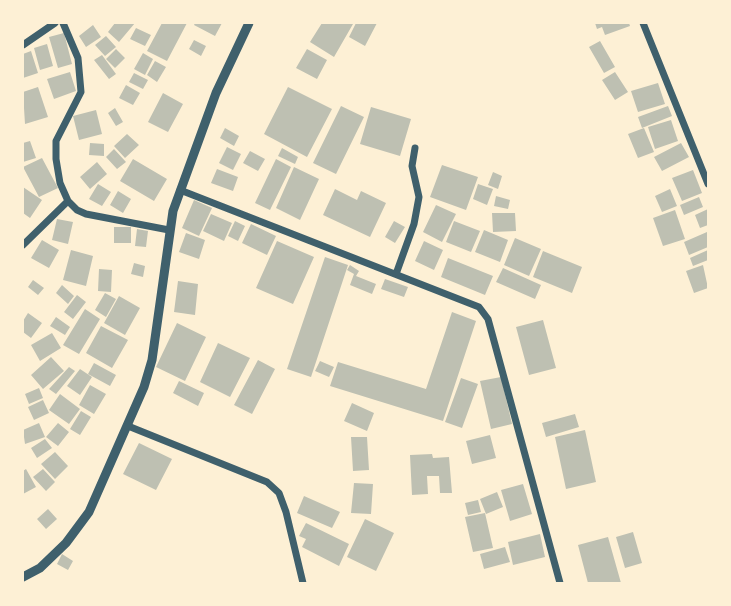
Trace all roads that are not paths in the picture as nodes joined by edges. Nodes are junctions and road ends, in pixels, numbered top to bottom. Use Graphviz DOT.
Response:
graph roads {
  1 [pos="55,23"];
  2 [pos="63,23"];
  3 [pos="249,23"];
  4 [pos="643,23"];
  5 [pos="23,45"];
  6 [pos="415,148"];
  7 [pos="708,184"];
  8 [pos="180,190"];
  9 [pos="68,201"];
  10 [pos="169,230"];
  11 [pos="23,245"];
  12 [pos="396,274"];
  13 [pos="128,426"];
  14 [pos="23,577"];
  15 [pos="303,583"];
  16 [pos="560,583"];
  1 -- 5 [label="street"];
  2 -- 9 [label="street"];
  3 -- 8 [label="street"];
  4 -- 7 [label="street"];
  6 -- 12 [label="street"];
  8 -- 10 [label="street"];
  8 -- 12 [label="street"];
  9 -- 10 [label="street"];
  9 -- 11 [label="street"];
  10 -- 13 [label="street"];
  12 -- 16 [label="street"];
  13 -- 14 [label="street"];
  13 -- 15 [label="street"];
}
